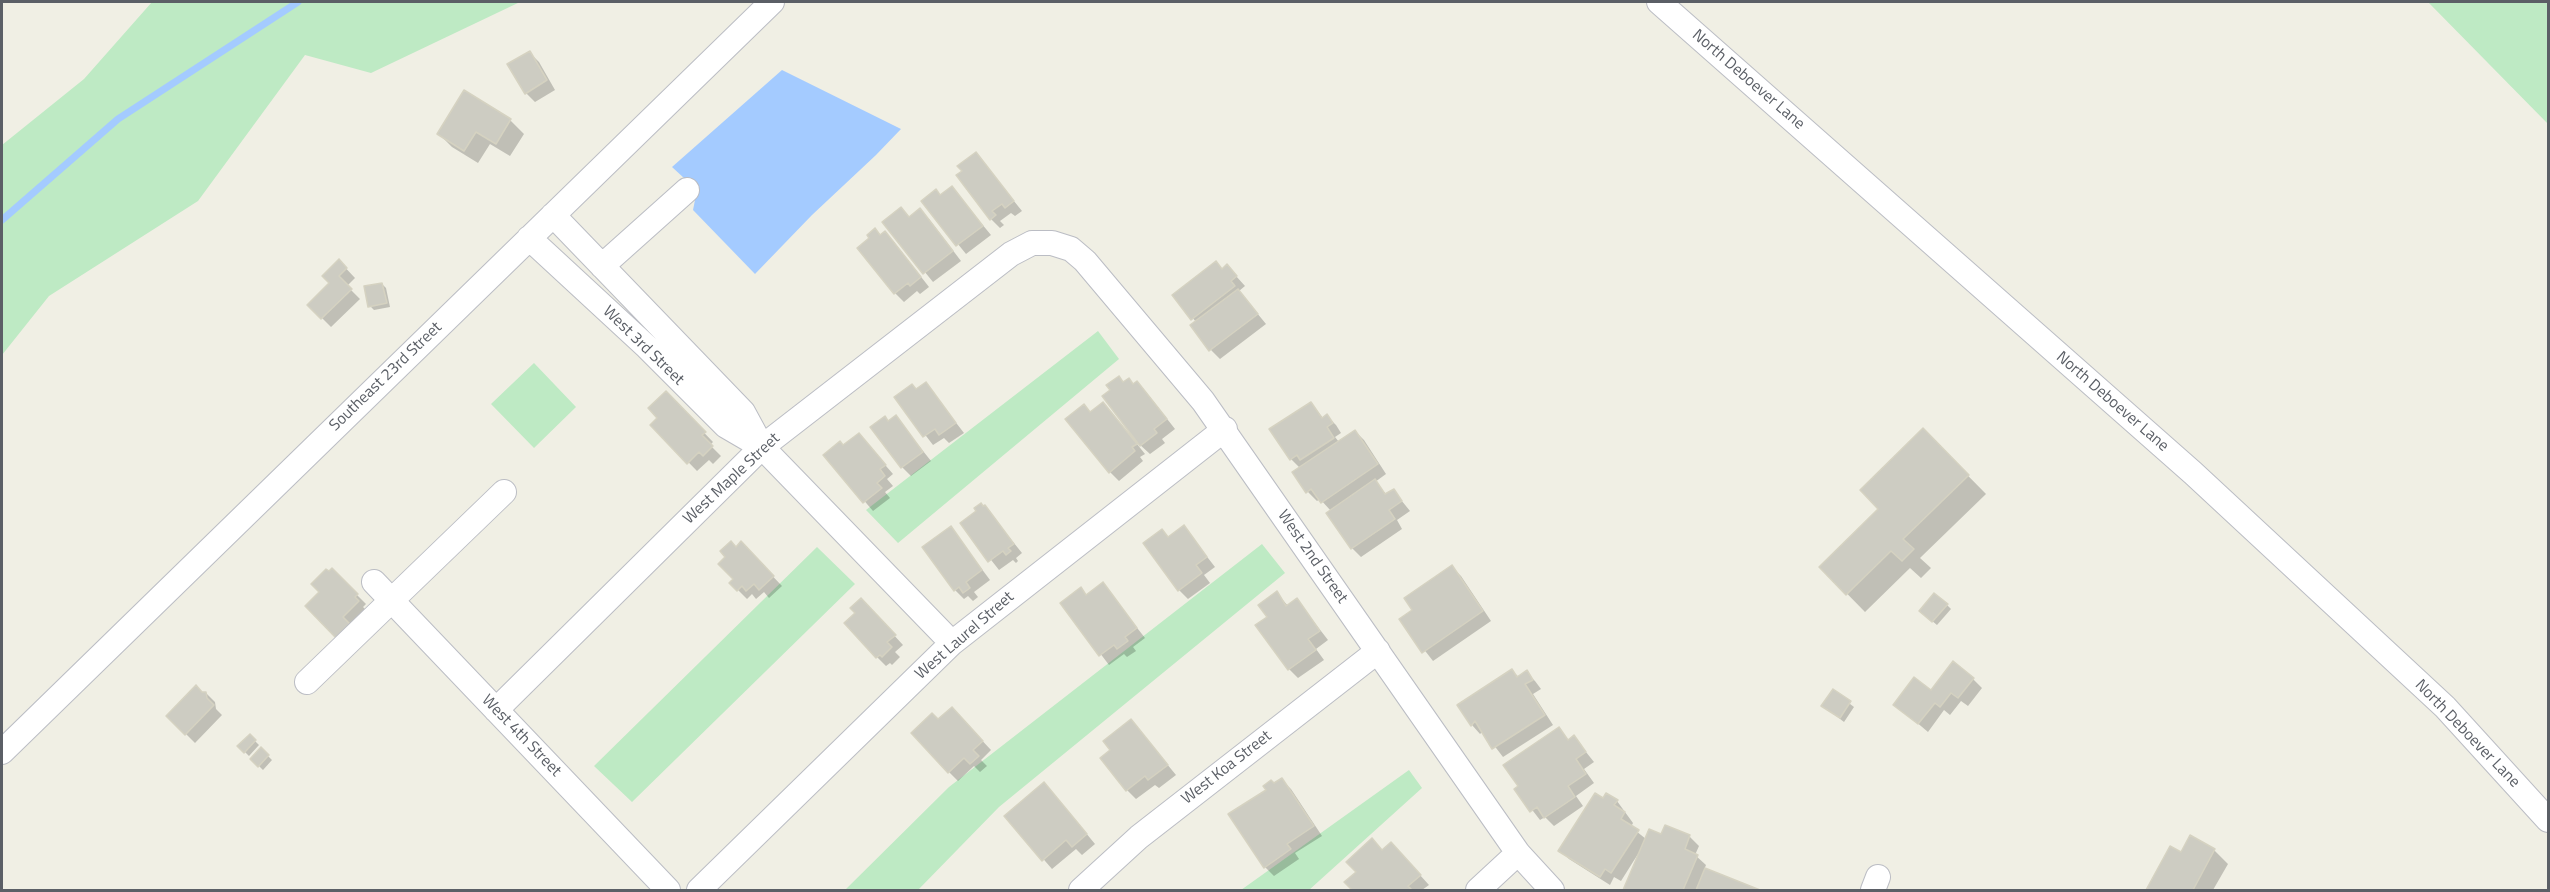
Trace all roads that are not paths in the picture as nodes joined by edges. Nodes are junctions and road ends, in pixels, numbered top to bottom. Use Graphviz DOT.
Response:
graph roads {
  1 [pos="772,2"];
  2 [pos="1659,2"];
  3 [pos="687,190"];
  4 [pos="553,215"];
  5 [pos="529,238"];
  6 [pos="1052,243"];
  7 [pos="602,266"];
  8 [pos="1225,429"];
  9 [pos="762,447"];
  10 [pos="504,492"];
  11 [pos="374,582"];
  12 [pos="391,601"];
  13 [pos="952,643"];
  14 [pos="1378,651"];
  15 [pos="307,682"];
  16 [pos="496,710"];
  17 [pos="2,752"];
  18 [pos="2548,820"];
  19 [pos="1518,853"];
  20 [pos="668,891"];
  21 [pos="699,891"];
  22 [pos="1081,891"];
  23 [pos="1478,891"];
  24 [pos="1552,891"];
  1 -- 4 [label="street, Southeast 23rd Street"];
  2 -- 18 [label="street, North Deboever Lane"];
  3 -- 7 [label="street"];
  4 -- 5 [label="street, Southeast 23rd Street"];
  4 -- 7 [label="street, West 3rd Street"];
  5 -- 9 [label="street, West 3rd Street"];
  5 -- 17 [label="street, Southeast 23rd Street"];
  6 -- 8 [label="street, West 2nd Street"];
  6 -- 9 [label="street, West Maple Street"];
  7 -- 9 [label="street, West 3rd Street"];
  8 -- 13 [label="street, West Laurel Street"];
  8 -- 14 [label="street, West 2nd Street"];
  9 -- 13 [label="street, West 3rd Street"];
  9 -- 16 [label="street, West Maple Street"];
  10 -- 12 [label="street"];
  11 -- 12 [label="street, West 4th Street"];
  12 -- 15 [label="street"];
  12 -- 16 [label="street, West 4th Street"];
  13 -- 21 [label="street, West Laurel Street"];
  14 -- 19 [label="street, West 2nd Street"];
  14 -- 22 [label="street, West Koa Street"];
  16 -- 20 [label="street, West 4th Street"];
  19 -- 23 [label="street"];
  19 -- 24 [label="street, West 2nd Street"];
}
